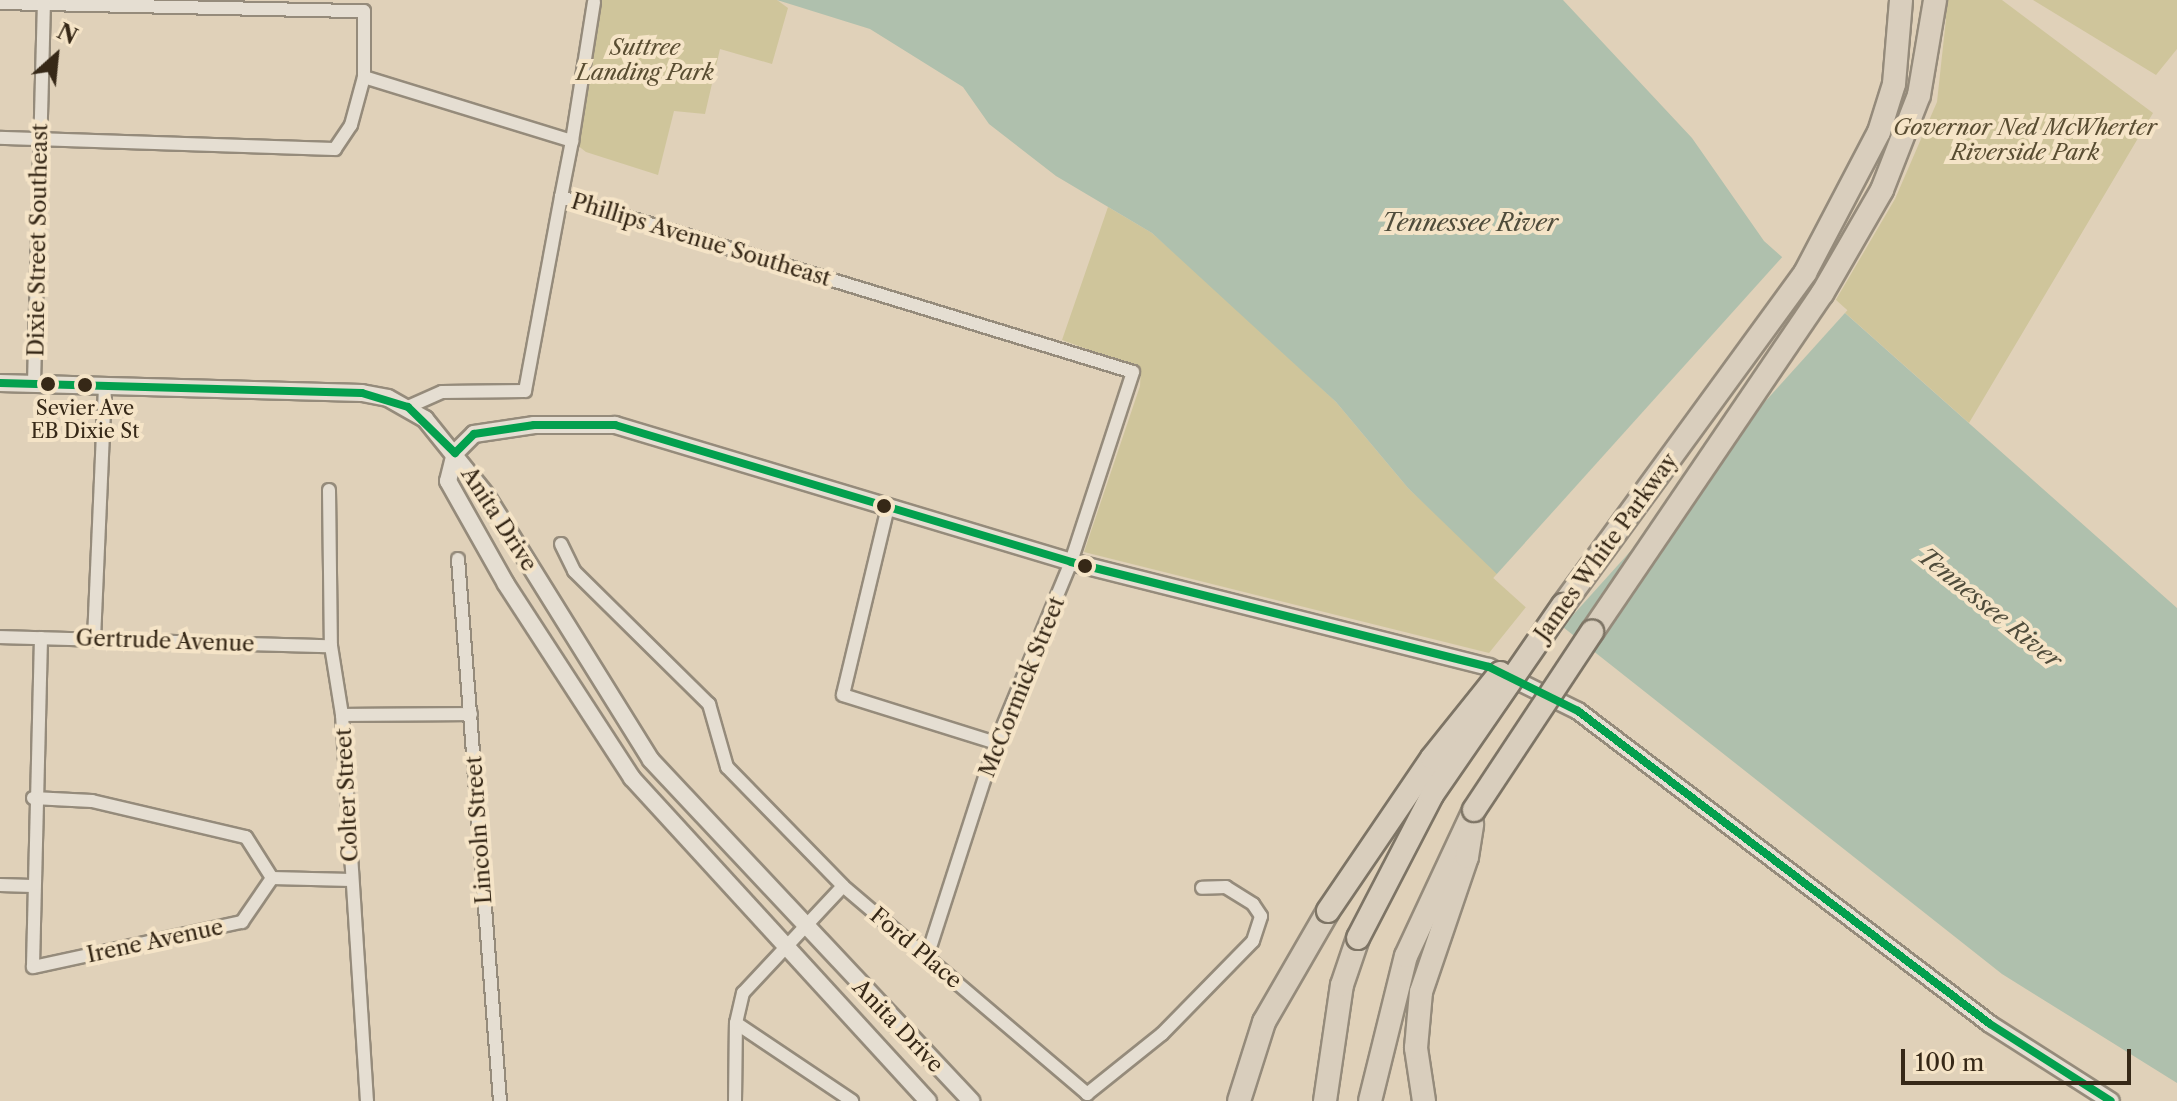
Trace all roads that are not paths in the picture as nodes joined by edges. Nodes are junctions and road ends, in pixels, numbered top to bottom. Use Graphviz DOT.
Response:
graph roads {
  1 [pos="1901,0"];
  2 [pos="1935,0"];
  3 [pos="596,1"];
  4 [pos="44,2"];
  5 [pos="0,3"];
  6 [pos="364,77"];
  7 [pos="0,138"];
  8 [pos="40,138"];
  9 [pos="572,141"];
  10 [pos="561,197"];
  11 [pos="1133,372"];
  12 [pos="0,383"];
  13 [pos="34,383"];
  14 [pos="105,385"];
  15 [pos="408,407"];
  16 [pos="455,453"];
  17 [pos="329,490"];
  18 [pos="888,507"];
  19 [pos="561,544"];
  20 [pos="458,559"];
  21 [pos="1071,562"];
  22 [pos="1563,605"];
  23 [pos="0,637"];
  24 [pos="41,638"];
  25 [pos="94,639"];
  26 [pos="331,646"];
  27 [pos="471,714"];
  28 [pos="342,715"];
  29 [pos="996,743"];
  30 [pos="33,798"];
  31 [pos="1474,810"];
  32 [pos="272,878"];
  33 [pos="351,880"];
  34 [pos="0,885"];
  35 [pos="32,886"];
  36 [pos="843,886"];
  37 [pos="1202,888"];
  38 [pos="803,929"];
  39 [pos="786,947"];
  40 [pos="927,957"];
  41 [pos="1264,1022"];
  42 [pos="736,1023"];
  43 [pos="367,1101"];
  44 [pos="500,1101"];
  45 [pos="735,1101"];
  46 [pos="852,1101"];
  47 [pos="928,1101"];
  48 [pos="971,1101"];
  49 [pos="1222,1101"];
  50 [pos="1239,1101"];
  51 [pos="1325,1101"];
  52 [pos="1370,1101"];
  53 [pos="1424,1101"];
  54 [pos="2111,1101"];
  1 -- 22 [label="highway, James White Parkway"];
  2 -- 31 [label="highway, James White Parkway, bridge"];
  3 -- 9 [label="street, Phillips Avenue Southeast"];
  4 -- 5 [label="street"];
  4 -- 6 [label="street"];
  4 -- 8 [label="street, Dixie Street Southeast"];
  6 -- 8 [label="street"];
  6 -- 9 [label="street"];
  7 -- 8 [label="street"];
  8 -- 13 [label="street, Dixie Street Southeast"];
  9 -- 10 [label="street, Phillips Avenue Southeast"];
  10 -- 11 [label="street, Phillips Avenue Southeast"];
  10 -- 15 [label="street"];
  11 -- 21 [label="street, McCormick Street"];
  12 -- 13 [label="main road"];
  13 -- 14 [label="main road"];
  14 -- 15 [label="main road"];
  14 -- 25 [label="street"];
  15 -- 16 [label="main road"];
  16 -- 18 [label="main road"];
  16 -- 38 [label="main road, Anita Drive"];
  16 -- 39 [label="main road, Anita Drive"];
  17 -- 26 [label="street, Colter Street"];
  18 -- 21 [label="main road"];
  18 -- 29 [label="street"];
  19 -- 36 [label="street, Ford Place"];
  20 -- 27 [label="street, Lincoln Street"];
  21 -- 29 [label="street, McCormick Street"];
  21 -- 54 [label="main road"];
  22 -- 41 [label="highway, bridge"];
  22 -- 51 [label="highway, James White Parkway, bridge"];
  23 -- 24 [label="street, Gertrude Avenue"];
  24 -- 25 [label="street, Gertrude Avenue"];
  24 -- 30 [label="street"];
  25 -- 26 [label="street, Gertrude Avenue"];
  26 -- 28 [label="street, Colter Street"];
  27 -- 28 [label="street"];
  27 -- 44 [label="street, Lincoln Street"];
  28 -- 33 [label="street, Colter Street"];
  29 -- 40 [label="street, McCormick Street"];
  30 -- 32 [label="street"];
  30 -- 35 [label="street"];
  31 -- 52 [label="highway, James White Parkway"];
  31 -- 53 [label="highway"];
  32 -- 33 [label="street"];
  32 -- 35 [label="street, Irene Avenue"];
  33 -- 43 [label="street, Colter Street"];
  34 -- 35 [label="street"];
  36 -- 38 [label="street"];
  36 -- 40 [label="street, Ford Place"];
  37 -- 40 [label="street, Ford Place"];
  38 -- 39 [label="street"];
  38 -- 48 [label="main road, Anita Drive"];
  39 -- 42 [label="street"];
  39 -- 47 [label="main road, Anita Drive"];
  41 -- 49 [label="highway"];
  41 -- 50 [label="highway"];
  42 -- 45 [label="street"];
  42 -- 46 [label="street"];
}
